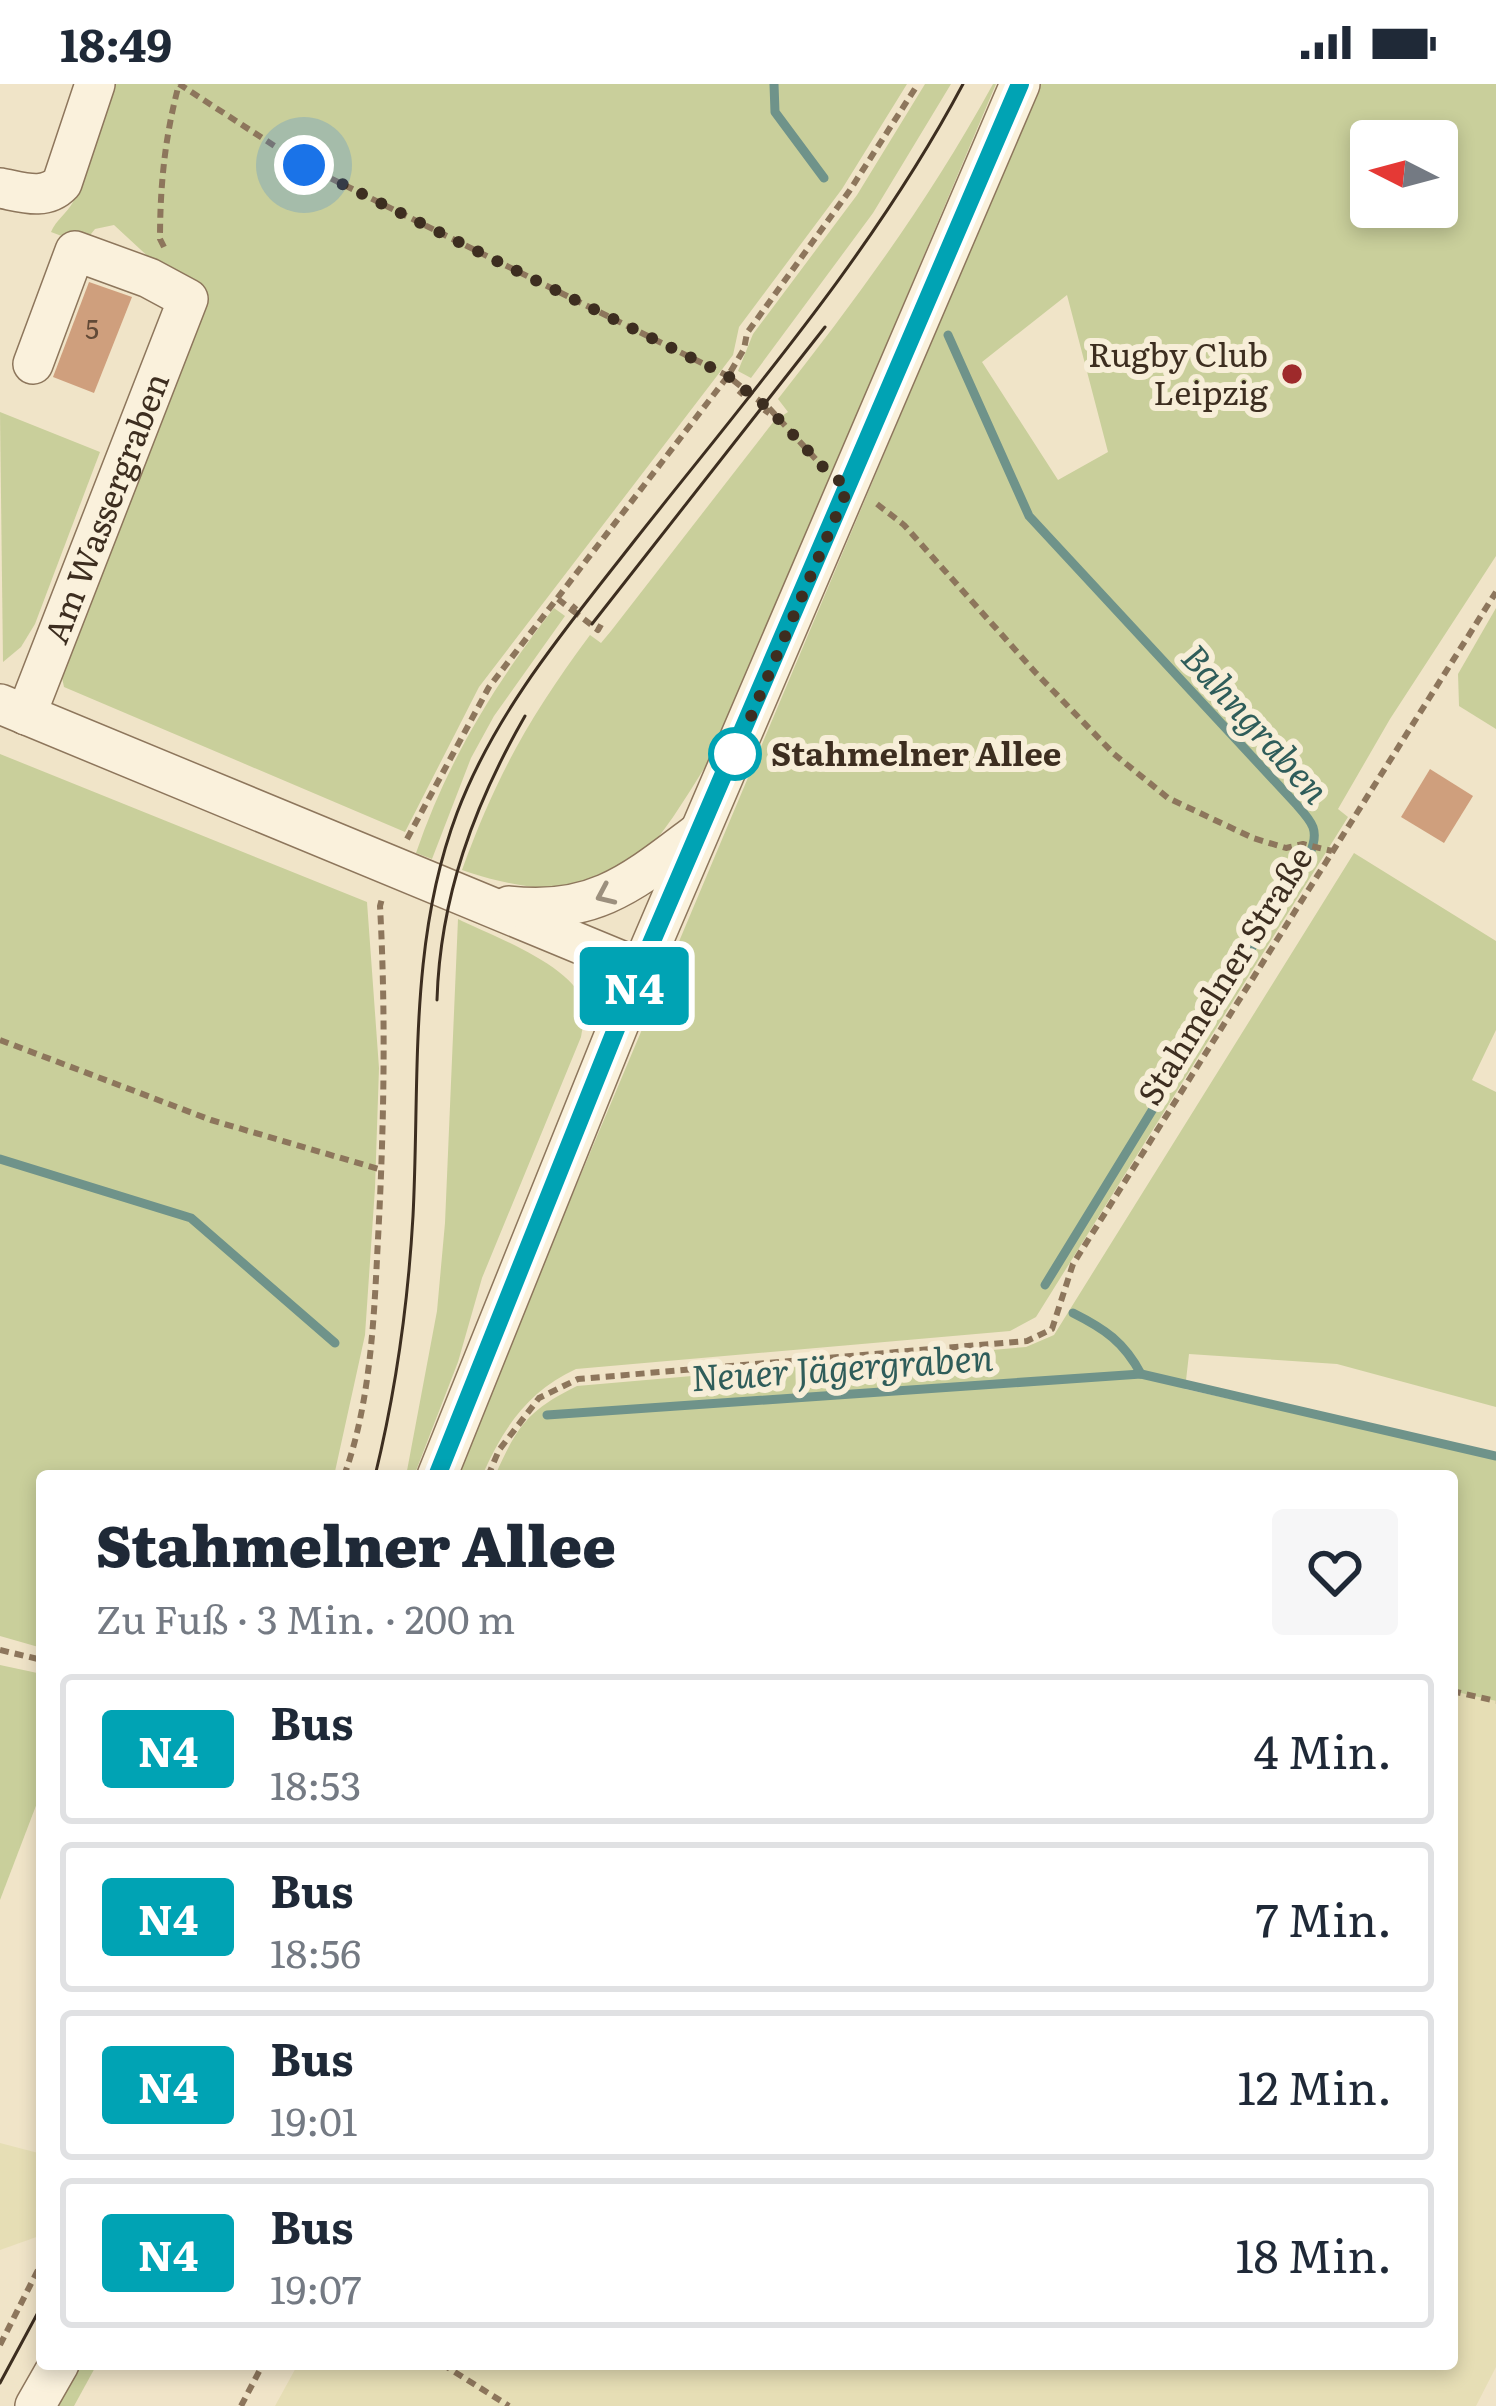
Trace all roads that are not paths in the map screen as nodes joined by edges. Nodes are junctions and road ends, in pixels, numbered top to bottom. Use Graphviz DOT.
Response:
graph roads {
  1 [pos="95,84"];
  2 [pos="1020,84"];
  3 [pos="0,188"];
  4 [pos="32,364"];
  5 [pos="13,710"];
  6 [pos="702,830"];
  7 [pos="486,903"];
  8 [pos="640,969"];
  9 [pos="439,1470"];
  10 [pos="56,2370"];
  11 [pos="35,2406"];
  1 -- 3 [label="street"];
  2 -- 6 [label="street"];
  4 -- 5 [label="street, Am Wassergraben"];
  5 -- 7 [label="street"];
  6 -- 7 [label="street, one-way"];
  6 -- 8 [label="street"];
  7 -- 8 [label="street"];
  8 -- 9 [label="street"];
  10 -- 11 [label="street"];
}
